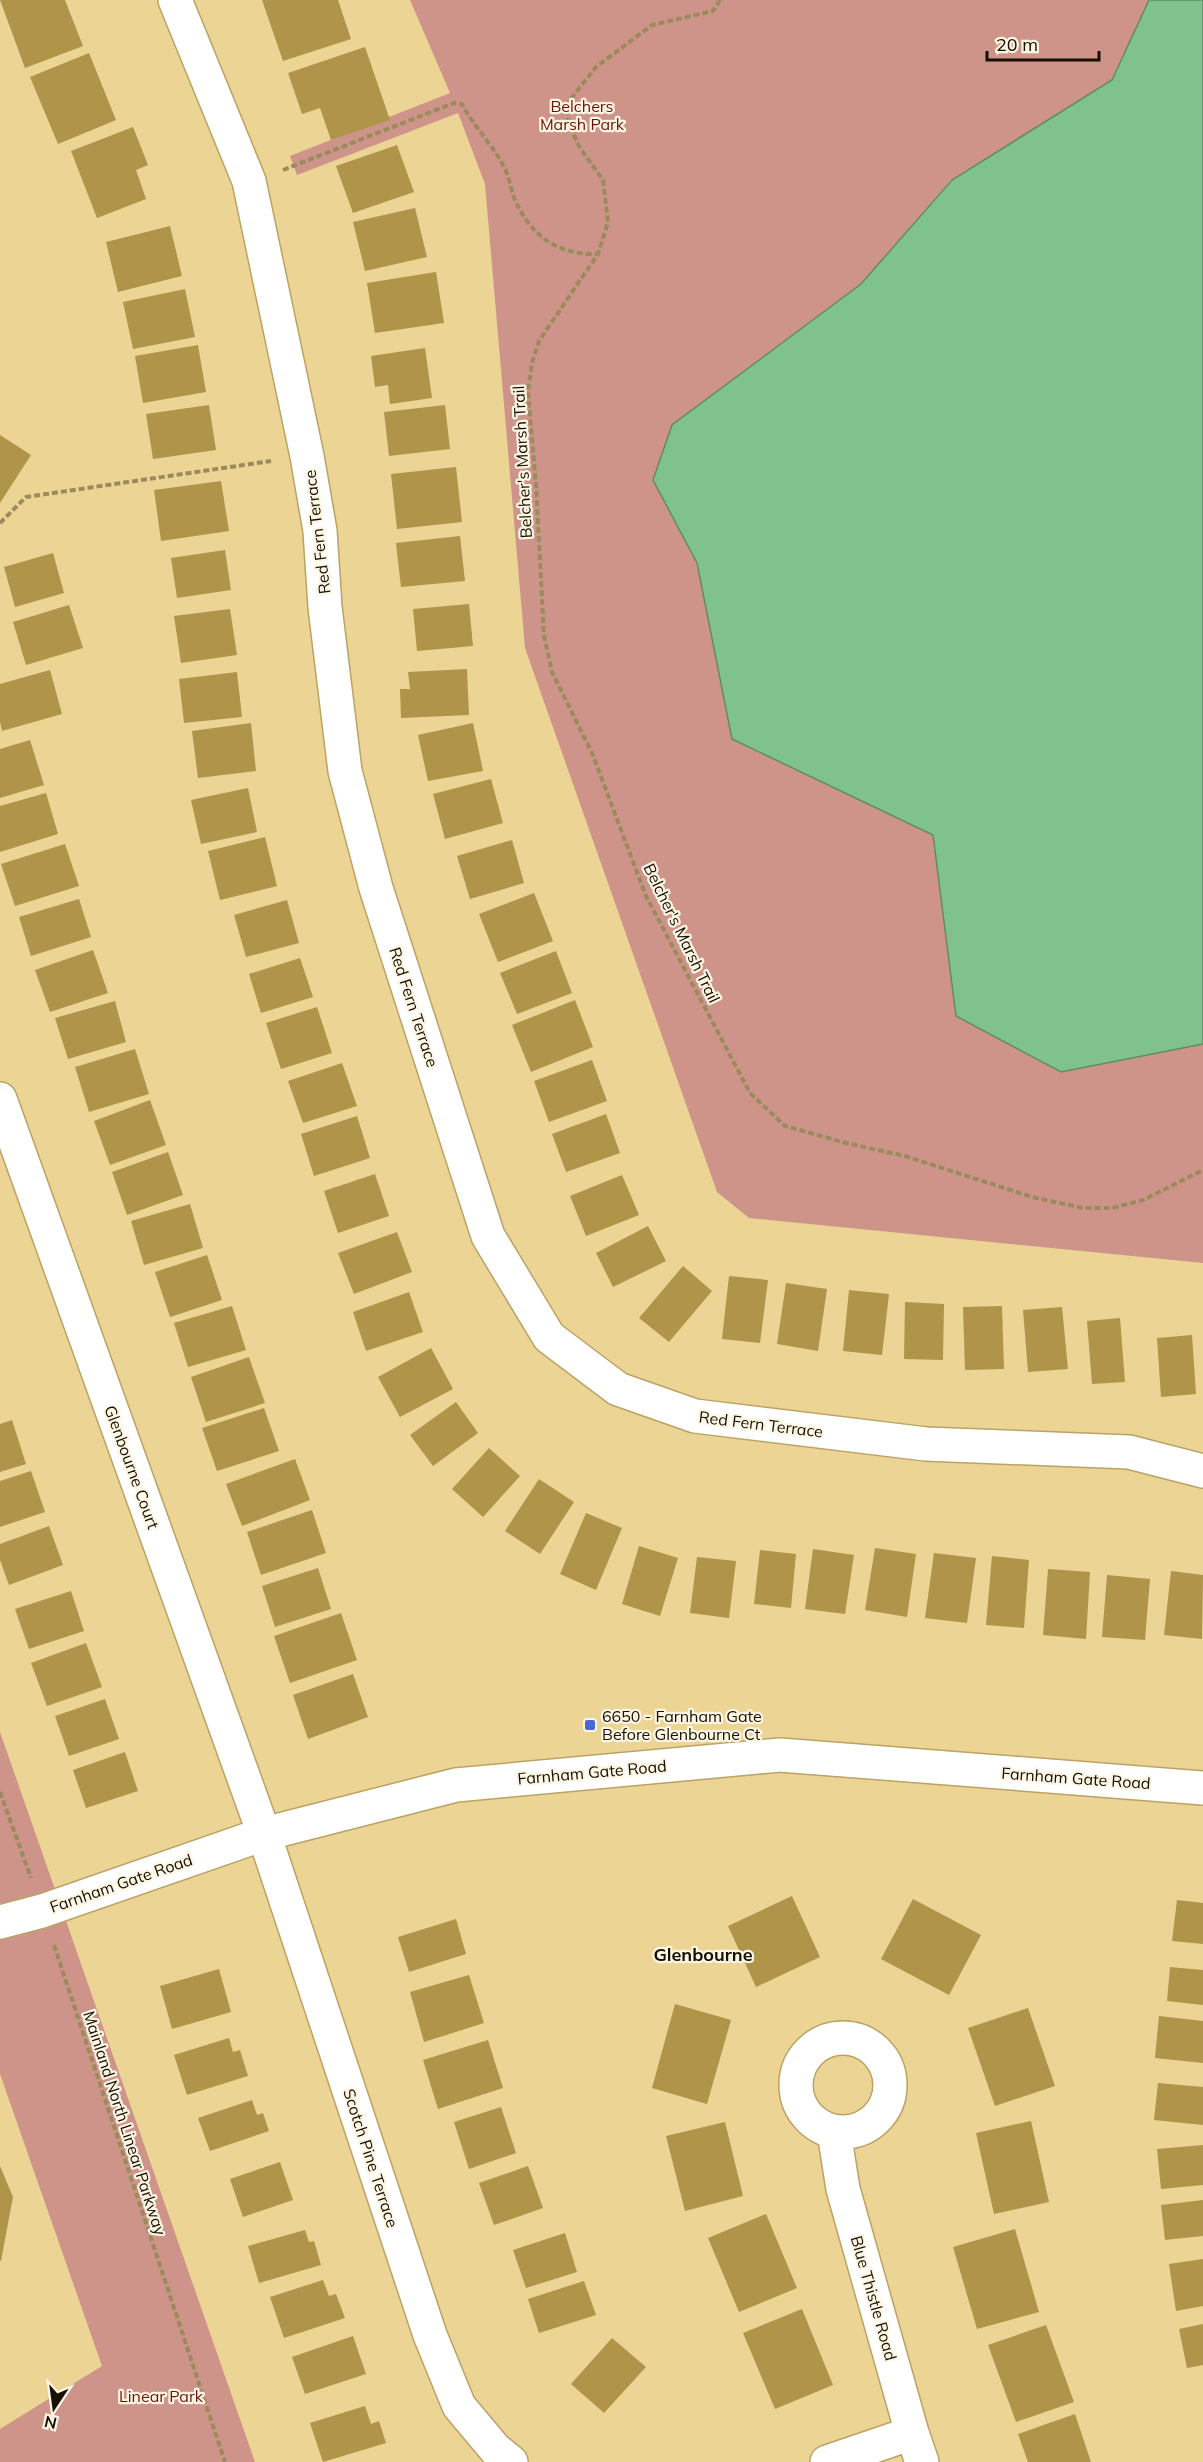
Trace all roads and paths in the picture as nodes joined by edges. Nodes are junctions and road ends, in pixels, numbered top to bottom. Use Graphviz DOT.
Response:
graph roads {
  1 [pos="175,0"];
  2 [pos="720,0"];
  3 [pos="249,181"];
  4 [pos="598,254"];
  5 [pos="238,466"];
  6 [pos="0,523"];
  7 [pos="0,1099"];
  8 [pos="1203,1170"];
  9 [pos="1203,1471"];
  10 [pos="1203,1788"];
  11 [pos="0,1792"];
  12 [pos="264,1834"];
  13 [pos="42,1911"];
  14 [pos="0,1922"];
  15 [pos="834,2132"];
  16 [pos="917,2448"];
  17 [pos="225,2462"];
  18 [pos="512,2462"];
  19 [pos="827,2462"];
  1 -- 3 [label="street, Red Fern Terrace"];
  2 -- 4 [label="path, Belcher's Marsh Trail"];
  3 -- 4 [label="path"];
  3 -- 9 [label="street, Red Fern Terrace"];
  4 -- 8 [label="path, Belcher's Marsh Trail"];
  5 -- 6 [label="path"];
  7 -- 12 [label="street, Glenbourne Court"];
  10 -- 12 [label="street, Farnham Gate Road"];
  11 -- 13 [label="path, Mainland North Linear Parkway"];
  12 -- 13 [label="street, Farnham Gate Road"];
  12 -- 18 [label="street, Scotch Pine Terrace"];
  13 -- 14 [label="street, Farnham Gate Road"];
  13 -- 17 [label="path, Mainland North Linear Parkway"];
  15 -- 16 [label="street, Blue Thistle Road"];
  16 -- 19 [label="street"];
}
